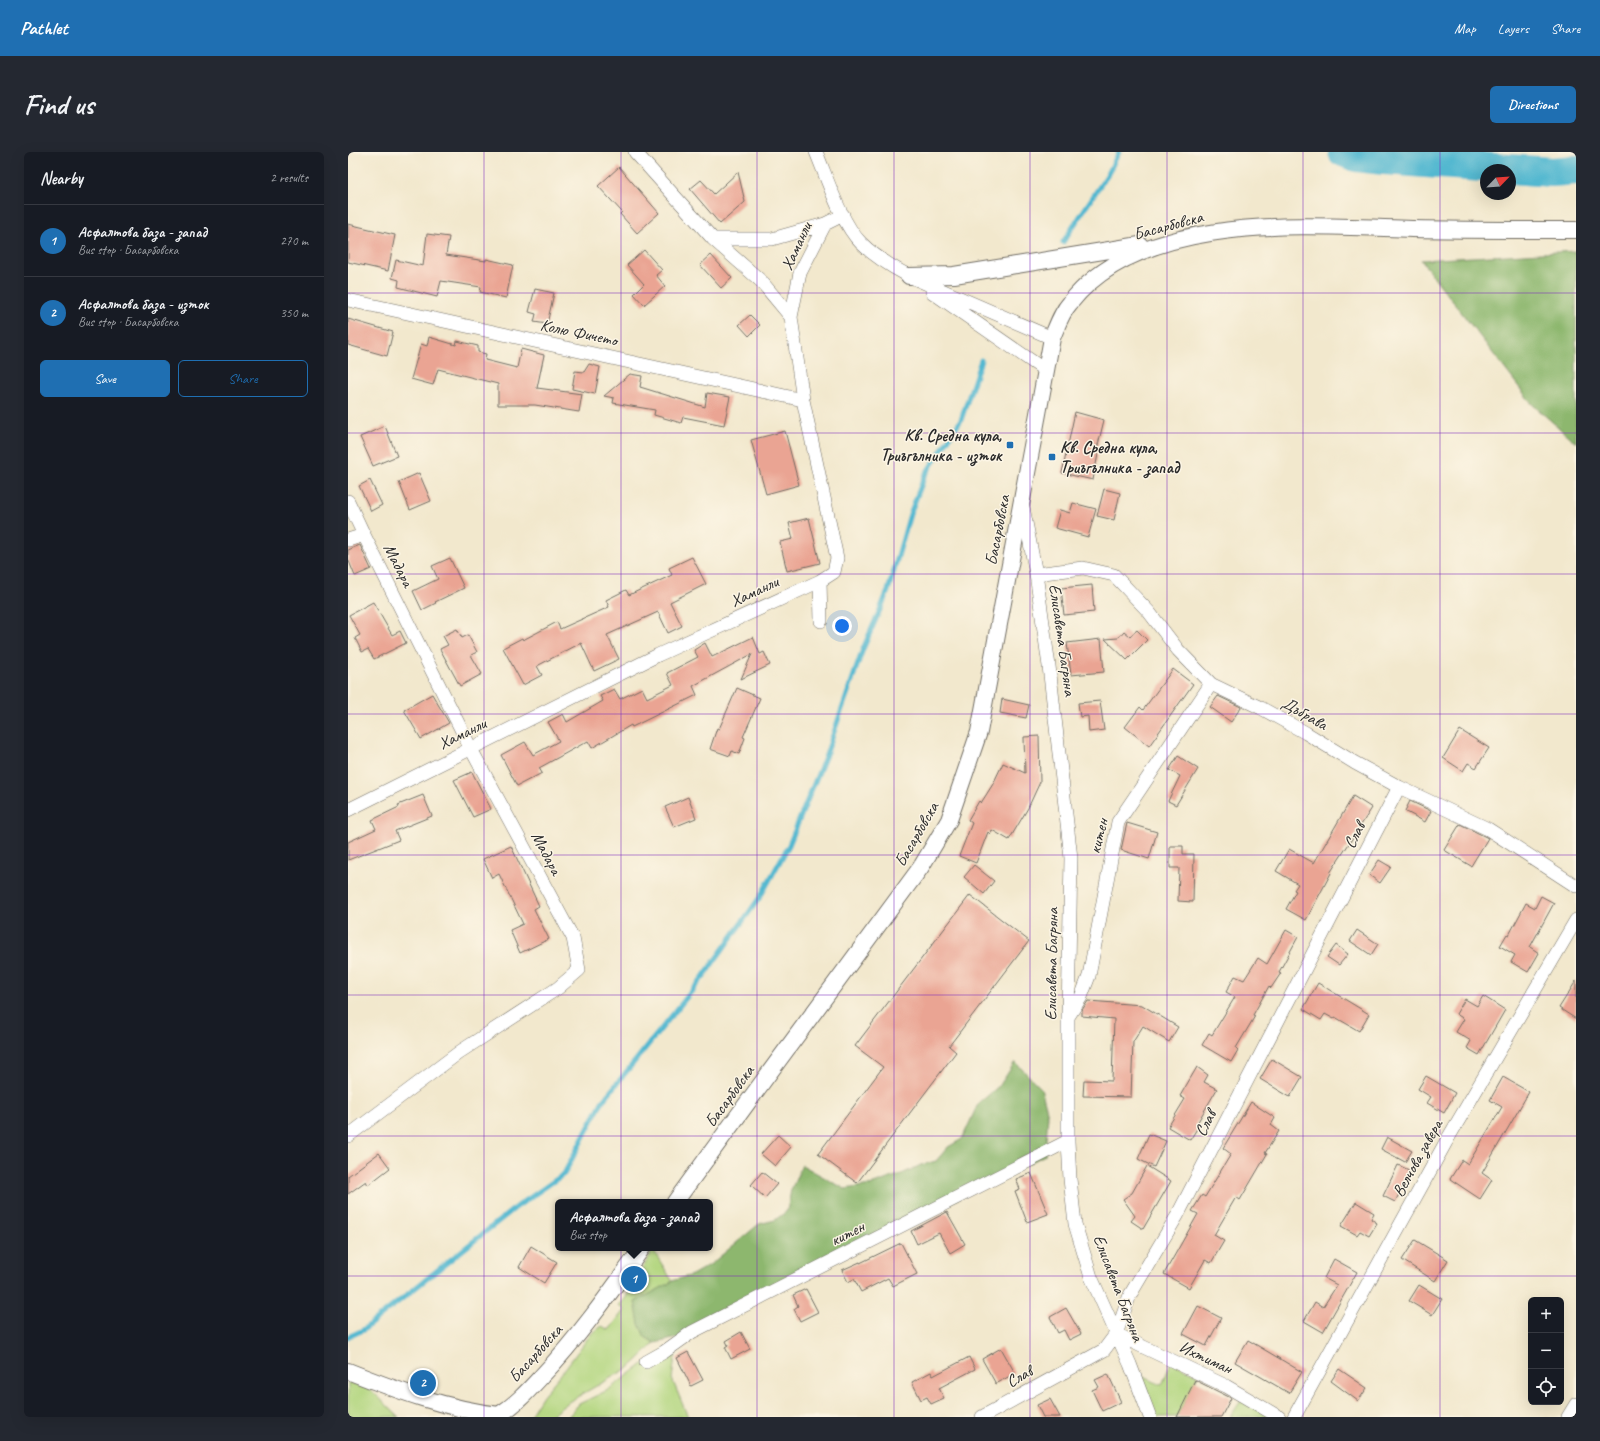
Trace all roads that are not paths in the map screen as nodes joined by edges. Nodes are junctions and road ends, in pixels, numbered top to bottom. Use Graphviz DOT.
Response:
graph roads {
  1 [pos="635,152"];
  2 [pos="816,152"];
  3 [pos="844,215"];
  4 [pos="825,224"];
  5 [pos="1576,230"];
  6 [pos="1183,238"];
  7 [pos="713,239"];
  8 [pos="909,276"];
  9 [pos="348,300"];
  10 [pos="791,317"];
  11 [pos="1052,338"];
  12 [pos="1046,371"];
  13 [pos="803,400"];
  14 [pos="348,501"];
  15 [pos="1022,501"];
  16 [pos="364,535"];
  17 [pos="348,540"];
  18 [pos="1036,574"];
  19 [pos="820,581"];
  20 [pos="821,621"];
  21 [pos="1211,684"];
  22 [pos="471,749"];
  23 [pos="1399,787"];
  24 [pos="348,810"];
  25 [pos="1576,886"];
  26 [pos="1576,920"];
  27 [pos="1068,1017"];
  28 [pos="348,1136"];
  29 [pos="1068,1142"];
  30 [pos="677,1199"];
  31 [pos="640,1251"];
  32 [pos="1116,1334"];
  33 [pos="646,1362"];
  34 [pos="348,1371"];
  35 [pos="1576,1404"];
  36 [pos="499,1416"];
  37 [pos="982,1417"];
  38 [pos="1150,1417"];
  39 [pos="1279,1417"];
  40 [pos="1294,1417"];
  41 [pos="1568,1417"];
  1 -- 7 [label="street"];
  2 -- 3 [label="street"];
  3 -- 4 [label="street, Хаманли"];
  3 -- 8 [label="street"];
  4 -- 7 [label="street"];
  4 -- 10 [label="street, Хаманли"];
  5 -- 6 [label="street, Басарбовска"];
  6 -- 8 [label="street"];
  6 -- 11 [label="street, Басарбовска"];
  7 -- 10 [label="street"];
  8 -- 11 [label="street"];
  8 -- 12 [label="street"];
  9 -- 13 [label="street, Колю Фичето"];
  10 -- 13 [label="street, Хаманли"];
  11 -- 12 [label="street, Басарбовска"];
  12 -- 15 [label="street, Басарбовска"];
  13 -- 19 [label="street, Хаманли"];
  14 -- 16 [label="street, Мадара"];
  15 -- 18 [label="street, Елисавета Багряна"];
  15 -- 30 [label="street, Басарбовска"];
  16 -- 17 [label="street"];
  16 -- 22 [label="street, Мадара"];
  18 -- 21 [label="street, Дъбрава"];
  18 -- 27 [label="street, Елисавета Багряна"];
  19 -- 20 [label="street"];
  19 -- 22 [label="street, Хаманли"];
  21 -- 23 [label="street, Дъбрава"];
  21 -- 27 [label="street, китен"];
  22 -- 24 [label="street, Хаманли"];
  22 -- 28 [label="street, Мадара"];
  23 -- 25 [label="street, Дъбрава"];
  23 -- 32 [label="street, Слав"];
  26 -- 40 [label="street, Велчова завера"];
  27 -- 29 [label="street, Елисавета Багряна"];
  29 -- 32 [label="street, Елисавета Багряна"];
  29 -- 33 [label="street, китен"];
  31 -- 36 [label="street, Басарбовска"];
  32 -- 37 [label="street, Слав"];
  32 -- 38 [label="street, Елисавета Багряна"];
  32 -- 39 [label="street, Ихтиман"];
  34 -- 36 [label="street"];
  35 -- 41 [label="street"];
}
